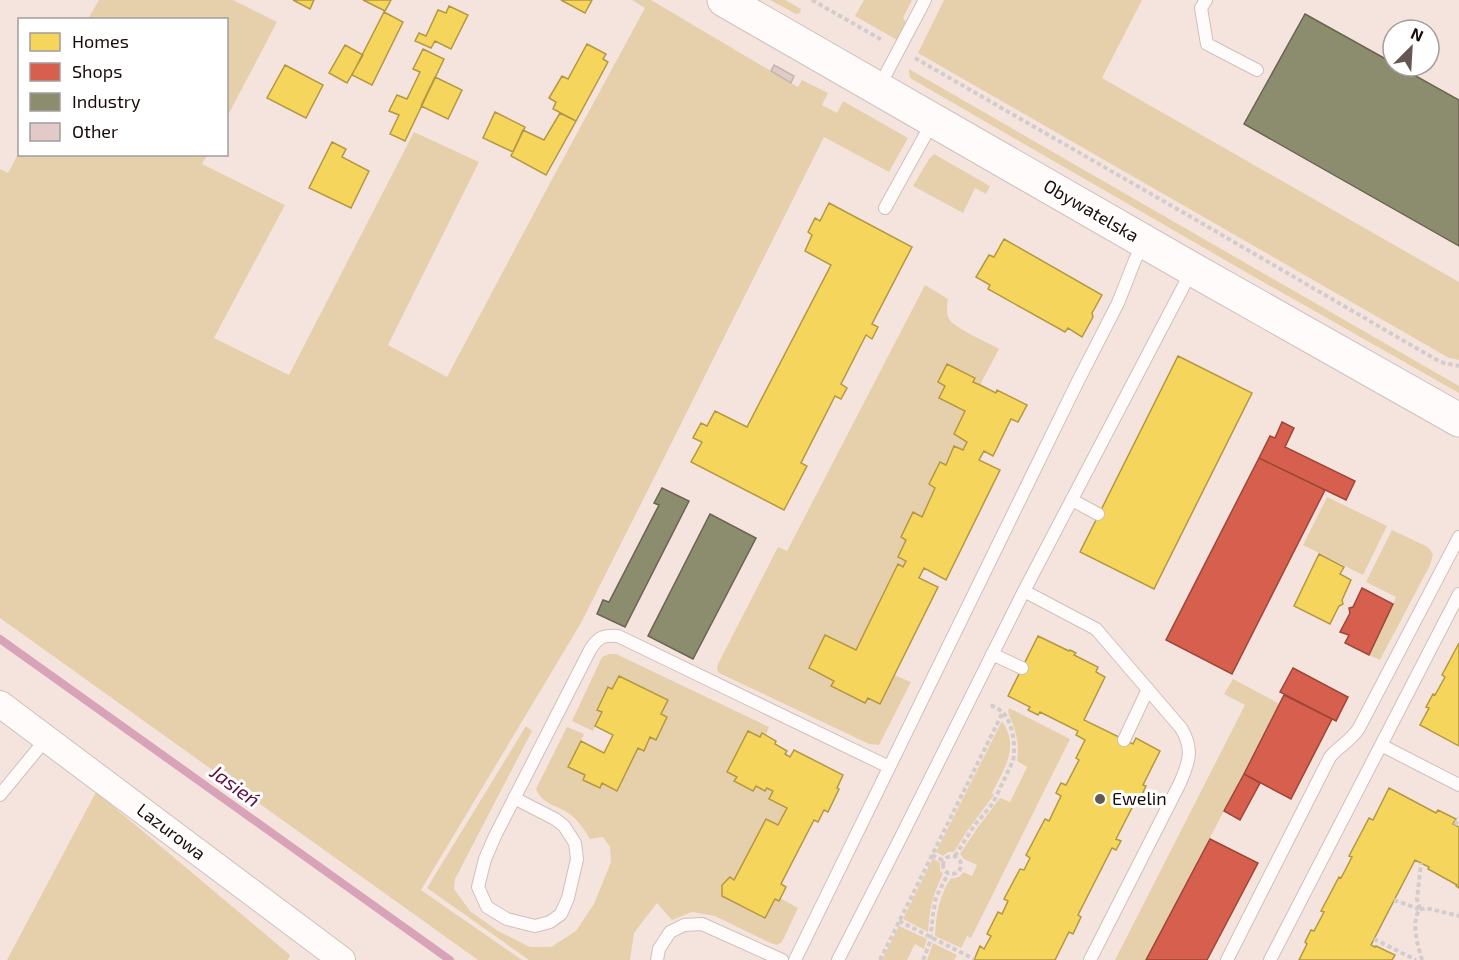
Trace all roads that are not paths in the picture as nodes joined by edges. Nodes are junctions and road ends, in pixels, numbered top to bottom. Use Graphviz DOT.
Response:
graph roads {
  1 [pos="724,0"];
  2 [pos="925,0"];
  3 [pos="1206,0"];
  4 [pos="1257,70"];
  5 [pos="878,88"];
  6 [pos="934,120"];
  7 [pos="885,208"];
  8 [pos="1144,241"];
  9 [pos="1192,269"];
  10 [pos="1459,420"];
  11 [pos="1072,500"];
  12 [pos="1098,514"];
  13 [pos="1459,537"];
  14 [pos="1024,591"];
  15 [pos="1459,594"];
  16 [pos="993,654"];
  17 [pos="1022,668"];
  18 [pos="1148,689"];
  19 [pos="0,704"];
  20 [pos="46,739"];
  21 [pos="1124,740"];
  22 [pos="1381,745"];
  23 [pos="889,767"];
  24 [pos="1459,785"];
  25 [pos="0,795"];
  26 [pos="514,798"];
  27 [pos="342,960"];
  28 [pos="657,960"];
  29 [pos="782,960"];
  30 [pos="795,960"];
  31 [pos="838,960"];
  32 [pos="1090,960"];
  33 [pos="1227,960"];
  34 [pos="1270,960"];
  1 -- 5 [label="main road, Obywatelska"];
  2 -- 5 [label="lane"];
  3 -- 4 [label="lane"];
  5 -- 6 [label="main road, Obywatelska"];
  6 -- 7 [label="lane"];
  6 -- 8 [label="main road, Obywatelska"];
  8 -- 9 [label="main road, Obywatelska"];
  8 -- 23 [label="lane"];
  9 -- 10 [label="main road, Obywatelska"];
  9 -- 11 [label="lane"];
  11 -- 12 [label="lane"];
  11 -- 14 [label="lane"];
  13 -- 33 [label="lane"];
  14 -- 16 [label="lane"];
  14 -- 18 [label="lane"];
  15 -- 22 [label="lane"];
  16 -- 17 [label="lane"];
  16 -- 31 [label="lane"];
  18 -- 21 [label="lane"];
  18 -- 32 [label="lane"];
  19 -- 20 [label="street, Lazurowa"];
  20 -- 25 [label="lane"];
  20 -- 27 [label="street, Lazurowa"];
  22 -- 24 [label="lane"];
  22 -- 34 [label="lane"];
  23 -- 26 [label="lane"];
  23 -- 30 [label="lane"];
  26 -- 26 [label="lane"];
  28 -- 29 [label="lane"];
}
